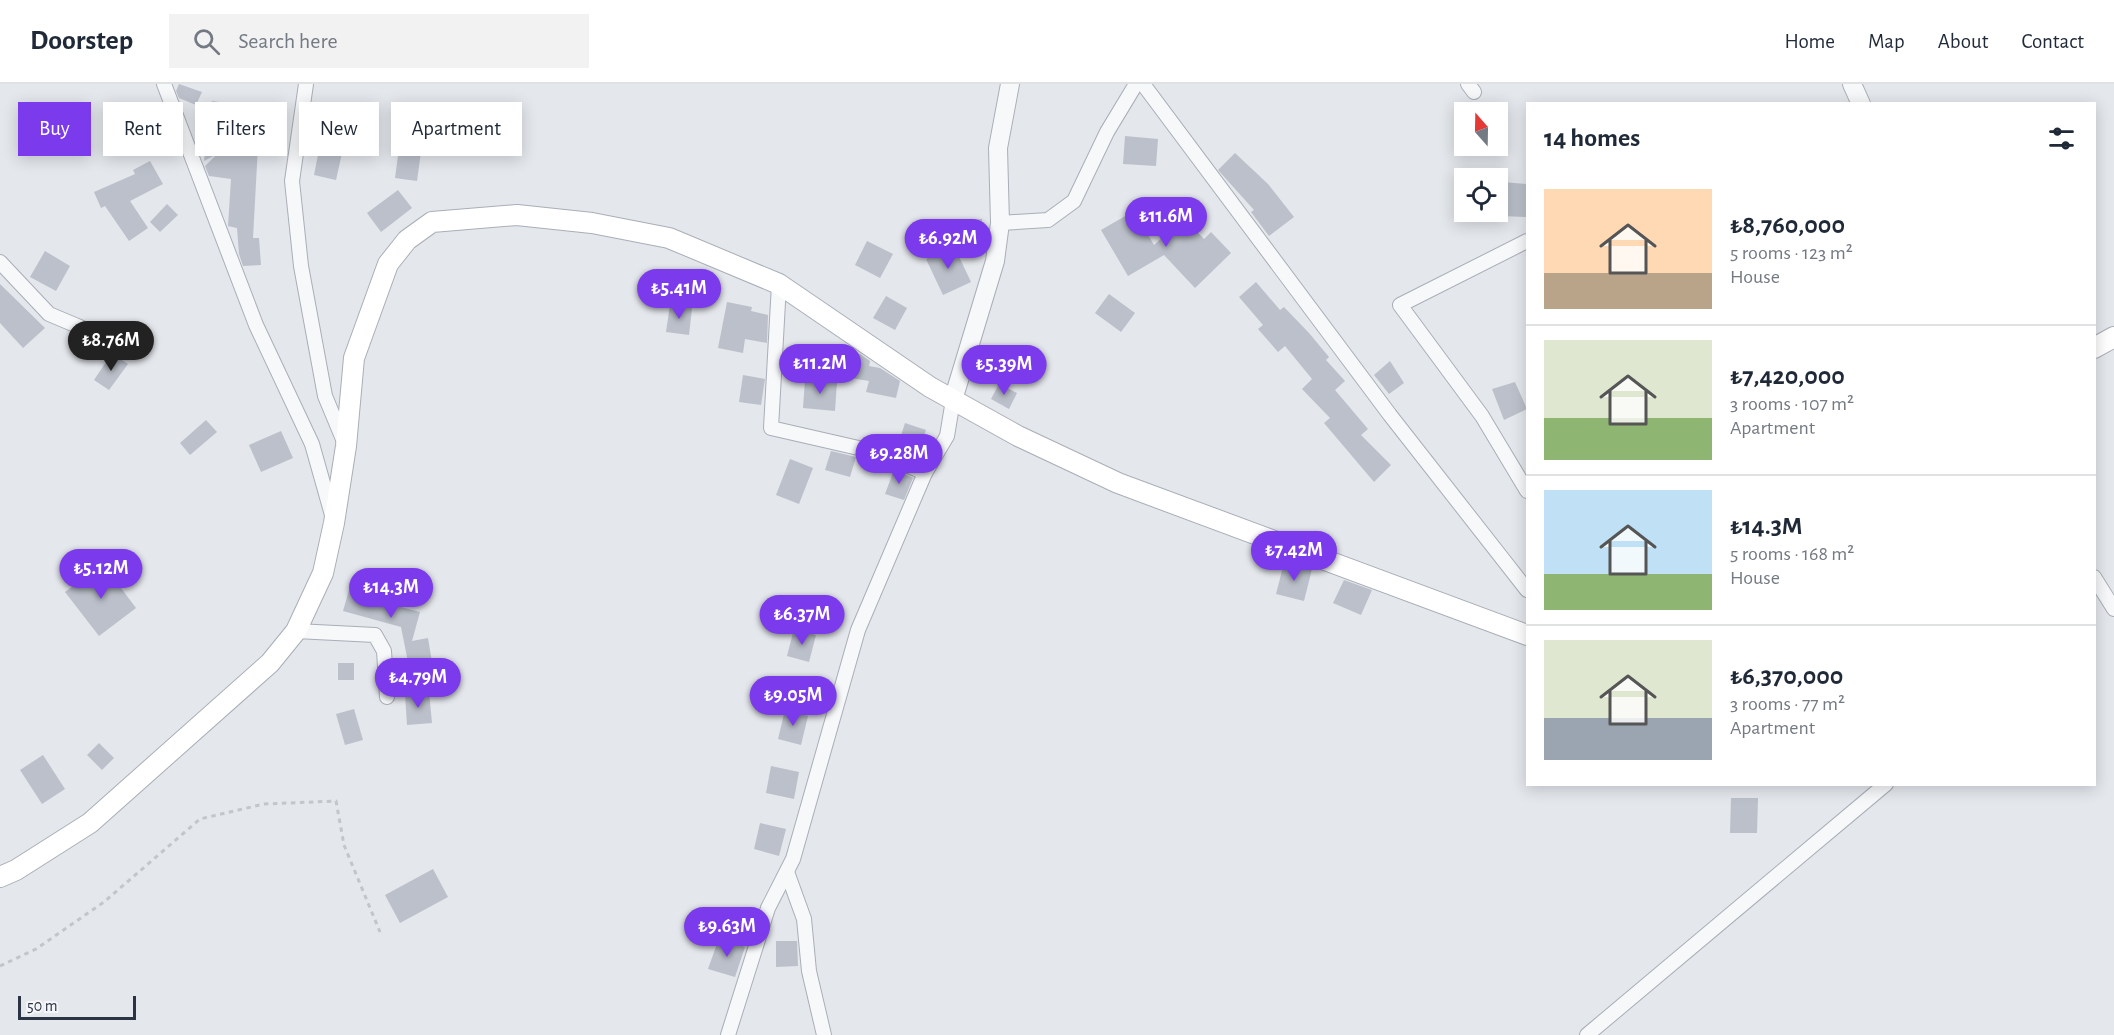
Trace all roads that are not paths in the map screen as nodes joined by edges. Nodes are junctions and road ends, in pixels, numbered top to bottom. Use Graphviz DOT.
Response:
graph roads {
  1 [pos="164,84"];
  2 [pos="306,84"];
  3 [pos="1010,84"];
  4 [pos="1136,84"];
  5 [pos="1143,84"];
  6 [pos="1852,84"];
  7 [pos="1860,102"];
  8 [pos="1000,223"];
  9 [pos="1526,242"];
  10 [pos="0,262"];
  11 [pos="779,284"];
  12 [pos="87,330"];
  13 [pos="2114,337"];
  14 [pos="2096,347"];
  15 [pos="953,400"];
  16 [pos="346,446"];
  17 [pos="925,473"];
  18 [pos="1526,488"];
  19 [pos="334,523"];
  20 [pos="2096,580"];
  21 [pos="1526,589"];
  22 [pos="2114,609"];
  23 [pos="296,631"];
  24 [pos="1526,635"];
  25 [pos="387,697"];
  26 [pos="1884,786"];
  27 [pos="787,872"];
  28 [pos="0,877"];
  29 [pos="728,1035"];
  30 [pos="824,1035"];
  31 [pos="1587,1035"];
  1 -- 19 [label="street"];
  2 -- 16 [label="street"];
  3 -- 8 [label="street"];
  4 -- 8 [label="street"];
  5 -- 21 [label="street"];
  6 -- 7 [label="street"];
  8 -- 15 [label="street"];
  9 -- 18 [label="street"];
  10 -- 12 [label="street"];
  11 -- 15 [label="main road"];
  11 -- 16 [label="main road"];
  11 -- 17 [label="street"];
  13 -- 14 [label="main road"];
  15 -- 17 [label="street"];
  15 -- 24 [label="main road"];
  16 -- 19 [label="main road"];
  17 -- 27 [label="street"];
  19 -- 23 [label="main road"];
  20 -- 22 [label="street"];
  23 -- 25 [label="street"];
  23 -- 28 [label="main road"];
  26 -- 31 [label="street"];
  27 -- 29 [label="street"];
  27 -- 30 [label="street"];
}
